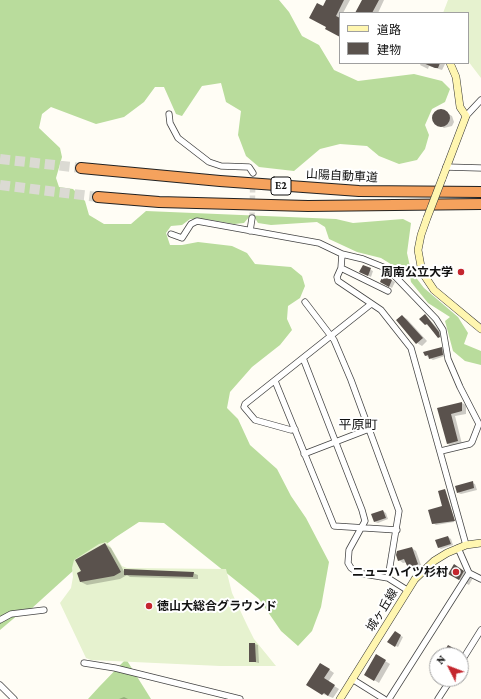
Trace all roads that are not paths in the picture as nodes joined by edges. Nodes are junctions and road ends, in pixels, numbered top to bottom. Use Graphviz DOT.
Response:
graph roads {
  1 [pos="450,64"];
  2 [pos="481,100"];
  3 [pos="169,114"];
  4 [pos="466,116"];
  5 [pos="446,167"];
  6 [pos="82,168"];
  7 [pos="481,168"];
  8 [pos="253,173"];
  9 [pos="481,192"];
  10 [pos="98,196"];
  11 [pos="481,204"];
  12 [pos="252,218"];
  13 [pos="250,231"];
  14 [pos="171,234"];
  15 [pos="342,254"];
  16 [pos="341,268"];
  17 [pos="388,291"];
  18 [pos="306,302"];
  19 [pos="371,304"];
  20 [pos="481,329"];
  21 [pos="331,336"];
  22 [pos="303,358"];
  23 [pos="275,381"];
  24 [pos="295,429"];
  25 [pos="369,429"];
  26 [pos="336,441"];
  27 [pos="441,451"];
  28 [pos="304,454"];
  29 [pos="363,527"];
  30 [pos="397,530"];
  31 [pos="481,543"];
  32 [pos="466,545"];
  33 [pos="458,548"];
  34 [pos="469,573"];
  35 [pos="388,578"];
  36 [pos="481,579"];
  37 [pos="408,590"];
  38 [pos="44,610"];
  39 [pos="0,620"];
  40 [pos="481,630"];
  41 [pos="469,649"];
  42 [pos="84,663"];
  43 [pos="352,679"];
  44 [pos="0,684"];
  45 [pos="446,687"];
  46 [pos="14,699"];
  47 [pos="240,699"];
  48 [pos="340,699"];
  49 [pos="384,699"];
  50 [pos="389,699"];
  51 [pos="438,699"];
  1 -- 4 [label="street"];
  2 -- 4 [label="street"];
  3 -- 8 [label="street"];
  4 -- 5 [label="street"];
  5 -- 7 [label="street"];
  5 -- 20 [label="street, bridge"];
  6 -- 9 [label="highway, 山陽自動車道 / E2"];
  10 -- 11 [label="highway, E2"];
  12 -- 13 [label="street"];
  13 -- 14 [label="street"];
  13 -- 15 [label="street"];
  15 -- 16 [label="street"];
  15 -- 27 [label="street"];
  16 -- 17 [label="street"];
  16 -- 19 [label="street"];
  18 -- 21 [label="street"];
  19 -- 21 [label="street"];
  19 -- 27 [label="street"];
  21 -- 22 [label="street"];
  21 -- 25 [label="street"];
  22 -- 23 [label="street"];
  22 -- 26 [label="street"];
  23 -- 24 [label="street"];
  23 -- 24 [label="street"];
  24 -- 28 [label="street"];
  25 -- 26 [label="street"];
  25 -- 30 [label="street"];
  26 -- 28 [label="street"];
  26 -- 29 [label="street"];
  27 -- 32 [label="street"];
  28 -- 29 [label="street"];
  29 -- 30 [label="street"];
  29 -- 35 [label="street"];
  30 -- 35 [label="street"];
  31 -- 32 [label="street, 城ヶ丘線"];
  32 -- 33 [label="street, 城ヶ丘線"];
  33 -- 34 [label="street"];
  33 -- 37 [label="street, 城ヶ丘線"];
  34 -- 36 [label="street"];
  34 -- 50 [label="street"];
  35 -- 37 [label="street"];
  37 -- 43 [label="street, 城ヶ丘線"];
  38 -- 39 [label="street"];
  40 -- 41 [label="street"];
  42 -- 47 [label="street"];
  43 -- 48 [label="street, 城ヶ丘線"];
  43 -- 49 [label="street"];
  44 -- 46 [label="street"];
  45 -- 51 [label="street"];
}
